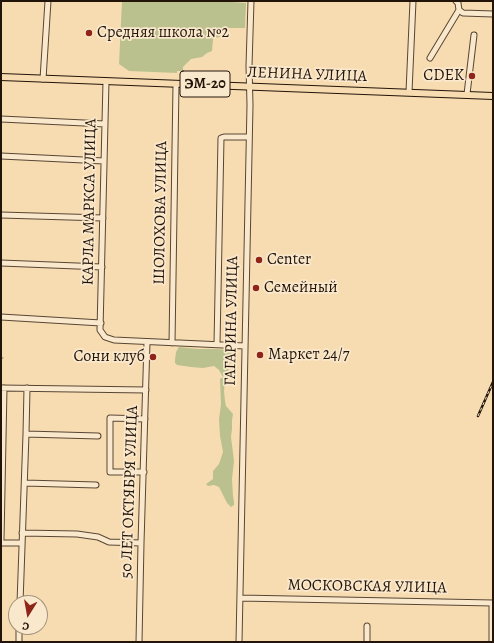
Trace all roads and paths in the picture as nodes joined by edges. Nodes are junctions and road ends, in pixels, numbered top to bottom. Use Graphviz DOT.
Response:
graph roads {
  1 [pos="48,1"];
  2 [pos="251,1"];
  3 [pos="413,1"];
  4 [pos="456,1"];
  5 [pos="461,11"];
  6 [pos="493,14"];
  7 [pos="474,34"];
  8 [pos="430,58"];
  9 [pos="1,77"];
  10 [pos="43,79"];
  11 [pos="106,81"];
  12 [pos="176,84"];
  13 [pos="250,86"];
  14 [pos="409,92"];
  15 [pos="467,94"];
  16 [pos="493,96"];
  17 [pos="1,119"];
  18 [pos="105,124"];
  19 [pos="249,137"];
  20 [pos="1,156"];
  21 [pos="104,160"];
  22 [pos="1,215"];
  23 [pos="103,218"];
  24 [pos="1,263"];
  25 [pos="102,267"];
  26 [pos="1,317"];
  27 [pos="101,323"];
  28 [pos="147,342"];
  29 [pos="172,343"];
  30 [pos="218,344"];
  31 [pos="245,346"];
  32 [pos="3,388"];
  33 [pos="26,388"];
  34 [pos="146,390"];
  35 [pos="145,419"];
  36 [pos="26,434"];
  37 [pos="98,436"];
  38 [pos="144,472"];
  39 [pos="25,483"];
  40 [pos="96,485"];
  41 [pos="22,533"];
  42 [pos="1,542"];
  43 [pos="22,543"];
  44 [pos="141,543"];
  45 [pos="20,595"];
  46 [pos="240,598"];
  47 [pos="493,603"];
  48 [pos="367,626"];
  49 [pos="139,642"];
  50 [pos="239,642"];
  51 [pos="367,642"];
  52 [pos="492,642"];
  1 -- 10 [label="street"];
  2 -- 13 [label="street, ГАГАРИНА УЛИЦА"];
  3 -- 14 [label="street"];
  4 -- 5 [label="street"];
  5 -- 6 [label="street"];
  5 -- 8 [label="street"];
  7 -- 15 [label="street"];
  9 -- 10 [label="main road, ЛЕНИНА УЛИЦА / ЭМ-20"];
  10 -- 11 [label="main road, ЛЕНИНА УЛИЦА / ЭМ-20"];
  11 -- 12 [label="main road, ЛЕНИНА УЛИЦА / ЭМ-20"];
  11 -- 18 [label="street, КАРЛА МАРКСА УЛИЦА"];
  12 -- 13 [label="main road, ЛЕНИНА УЛИЦА / ЭМ-20"];
  12 -- 29 [label="street, ШОЛОХОВА УЛИЦА"];
  13 -- 14 [label="main road, ЛЕНИНА УЛИЦА / ЭМ-20"];
  13 -- 19 [label="street, ГАГАРИНА УЛИЦА"];
  14 -- 15 [label="main road, ЛЕНИНА УЛИЦА / ЭМ-20"];
  15 -- 16 [label="main road, ЛЕНИНА УЛИЦА / ЭМ-20"];
  17 -- 18 [label="street"];
  18 -- 21 [label="street, КАРЛА МАРКСА УЛИЦА"];
  19 -- 30 [label="street"];
  19 -- 31 [label="street, ГАГАРИНА УЛИЦА"];
  20 -- 21 [label="street"];
  21 -- 23 [label="street, КАРЛА МАРКСА УЛИЦА"];
  22 -- 23 [label="street"];
  23 -- 25 [label="street, КАРЛА МАРКСА УЛИЦА"];
  24 -- 25 [label="street"];
  25 -- 27 [label="street, КАРЛА МАРКСА УЛИЦА"];
  26 -- 27 [label="street"];
  27 -- 28 [label="street"];
  28 -- 29 [label="street"];
  28 -- 34 [label="street, 50 ЛЕТ ОКТЯБРЯ УЛИЦА"];
  29 -- 30 [label="street"];
  30 -- 31 [label="street"];
  31 -- 46 [label="street, ГАГАРИНА УЛИЦА"];
  32 -- 33 [label="street"];
  32 -- 42 [label="street"];
  33 -- 34 [label="street"];
  33 -- 36 [label="street"];
  34 -- 35 [label="street, 50 ЛЕТ ОКТЯБРЯ УЛИЦА"];
  35 -- 38 [label="street, 50 ЛЕТ ОКТЯБРЯ УЛИЦА"];
  35 -- 38 [label="street"];
  36 -- 37 [label="street"];
  36 -- 39 [label="street"];
  38 -- 44 [label="street, 50 ЛЕТ ОКТЯБРЯ УЛИЦА"];
  39 -- 40 [label="street"];
  39 -- 41 [label="street"];
  41 -- 43 [label="street"];
  41 -- 44 [label="street"];
  42 -- 43 [label="street"];
  43 -- 45 [label="street"];
  44 -- 49 [label="street, 50 ЛЕТ ОКТЯБРЯ УЛИЦА"];
  46 -- 47 [label="street, МОСКОВСКАЯ УЛИЦА"];
  46 -- 50 [label="street, ГАГАРИНА УЛИЦА"];
  47 -- 52 [label="street"];
  48 -- 51 [label="street"];
}
